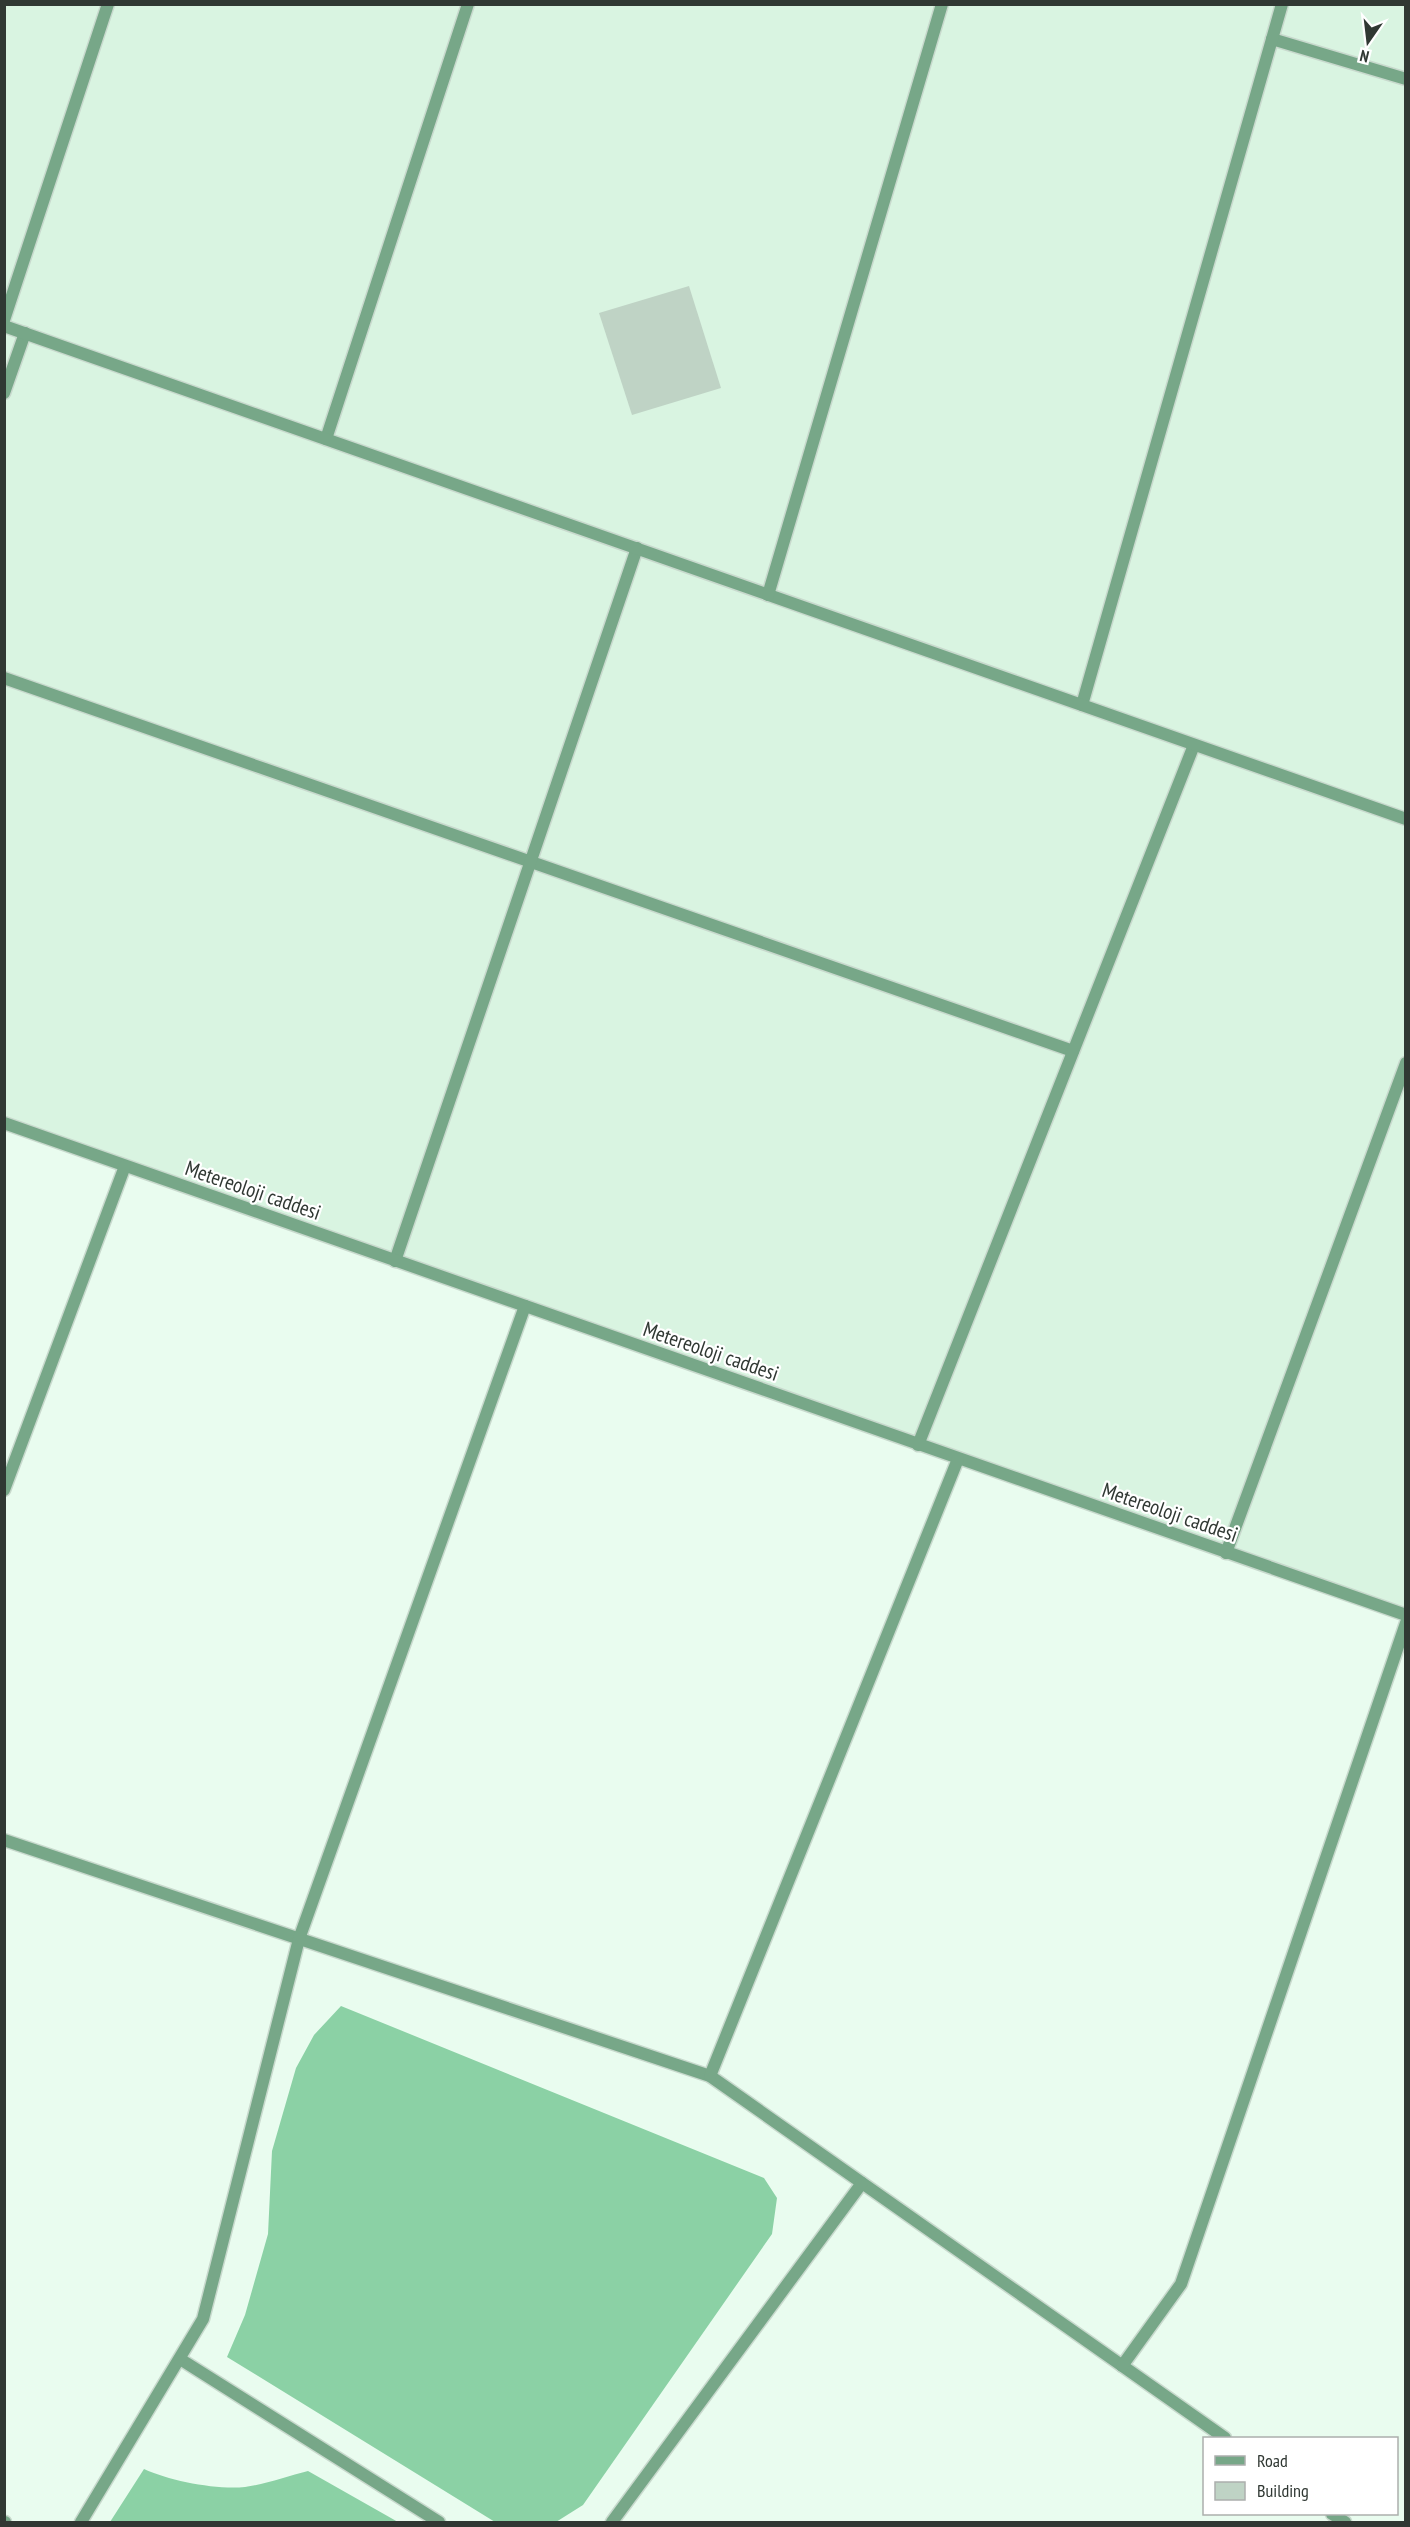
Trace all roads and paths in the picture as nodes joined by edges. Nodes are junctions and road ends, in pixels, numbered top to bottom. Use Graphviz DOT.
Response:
graph roads {
  1 [pos="108,4"];
  2 [pos="468,4"];
  3 [pos="942,4"];
  4 [pos="1282,4"];
  5 [pos="1272,39"];
  6 [pos="1406,79"];
  7 [pos="4,320"];
  8 [pos="4,326"];
  9 [pos="25,333"];
  10 [pos="4,393"];
  11 [pos="326,439"];
  12 [pos="637,548"];
  13 [pos="768,595"];
  14 [pos="4,678"];
  15 [pos="1082,705"];
  16 [pos="1194,745"];
  17 [pos="1406,819"];
  18 [pos="531,862"];
  19 [pos="1073,1051"];
  20 [pos="1406,1063"];
  21 [pos="4,1124"];
  22 [pos="125,1166"];
  23 [pos="395,1261"];
  24 [pos="525,1306"];
  25 [pos="918,1445"];
  26 [pos="958,1459"];
  27 [pos="4,1490"];
  28 [pos="1226,1552"];
  29 [pos="1406,1615"];
  30 [pos="1406,1623"];
  31 [pos="4,1840"];
  32 [pos="298,1939"];
  33 [pos="710,2076"];
  34 [pos="862,2183"];
  35 [pos="180,2359"];
  36 [pos="1122,2366"];
  37 [pos="1223,2437"];
  38 [pos="81,2523"];
  39 [pos="439,2523"];
  40 [pos="612,2523"];
  1 -- 7 [label="street"];
  2 -- 11 [label="street"];
  3 -- 13 [label="street"];
  4 -- 5 [label="street"];
  5 -- 6 [label="street"];
  5 -- 15 [label="street"];
  8 -- 9 [label="street"];
  9 -- 10 [label="street"];
  9 -- 11 [label="street"];
  11 -- 12 [label="street"];
  12 -- 13 [label="street"];
  12 -- 18 [label="street"];
  13 -- 15 [label="street"];
  14 -- 18 [label="street"];
  15 -- 16 [label="street"];
  16 -- 17 [label="street"];
  16 -- 19 [label="street"];
  18 -- 19 [label="street"];
  18 -- 23 [label="street"];
  19 -- 25 [label="street"];
  20 -- 28 [label="street"];
  21 -- 22 [label="street, Metereoloji caddesi"];
  22 -- 23 [label="street, Metereoloji caddesi"];
  22 -- 27 [label="street"];
  23 -- 24 [label="street, Metereoloji caddesi"];
  24 -- 25 [label="street, Metereoloji caddesi"];
  24 -- 32 [label="street"];
  25 -- 26 [label="street, Metereoloji caddesi"];
  26 -- 28 [label="street, Metereoloji caddesi"];
  26 -- 33 [label="street"];
  28 -- 29 [label="street, Metereoloji caddesi"];
  30 -- 36 [label="street"];
  31 -- 32 [label="street"];
  32 -- 33 [label="street"];
  32 -- 35 [label="street"];
  33 -- 34 [label="street"];
  34 -- 36 [label="street"];
  34 -- 40 [label="street"];
  35 -- 38 [label="street"];
  35 -- 39 [label="street"];
  36 -- 37 [label="street"];
}
